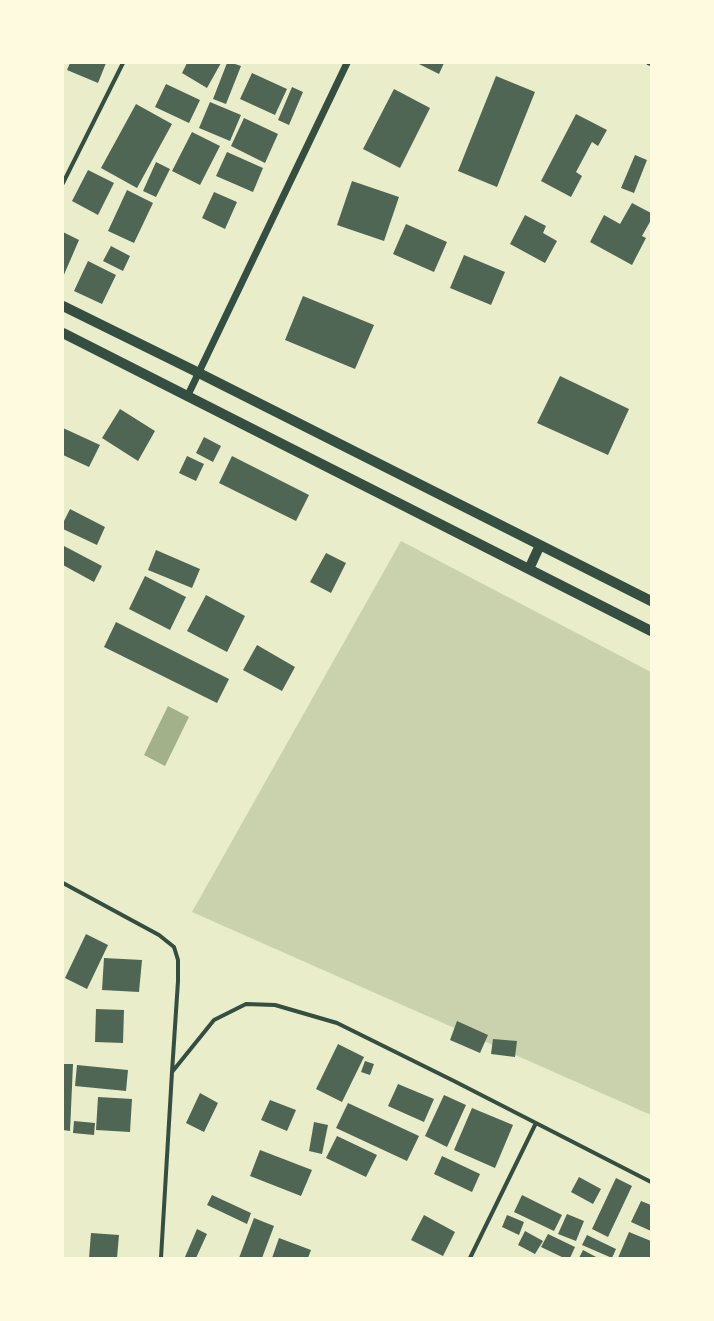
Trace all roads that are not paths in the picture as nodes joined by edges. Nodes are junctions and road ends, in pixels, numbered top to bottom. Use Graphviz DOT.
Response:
graph roads {
  1 [pos="123,63"];
  2 [pos="347,63"];
  3 [pos="63,183"];
  4 [pos="63,306"];
  5 [pos="63,333"];
  6 [pos="199,373"];
  7 [pos="187,397"];
  8 [pos="540,545"];
  9 [pos="529,569"];
  10 [pos="651,602"];
  11 [pos="651,631"];
  12 [pos="63,883"];
  13 [pos="172,1072"];
  14 [pos="536,1123"];
  15 [pos="651,1182"];
  16 [pos="161,1258"];
  17 [pos="470,1258"];
  1 -- 3 [label="street"];
  2 -- 6 [label="street"];
  4 -- 6 [label="main road"];
  5 -- 7 [label="main road"];
  6 -- 7 [label="street"];
  6 -- 8 [label="main road"];
  7 -- 9 [label="main road"];
  8 -- 9 [label="main road"];
  8 -- 10 [label="main road"];
  9 -- 11 [label="main road"];
  12 -- 13 [label="street"];
  13 -- 14 [label="street"];
  13 -- 16 [label="street"];
  14 -- 15 [label="street"];
  14 -- 17 [label="street"];
}
